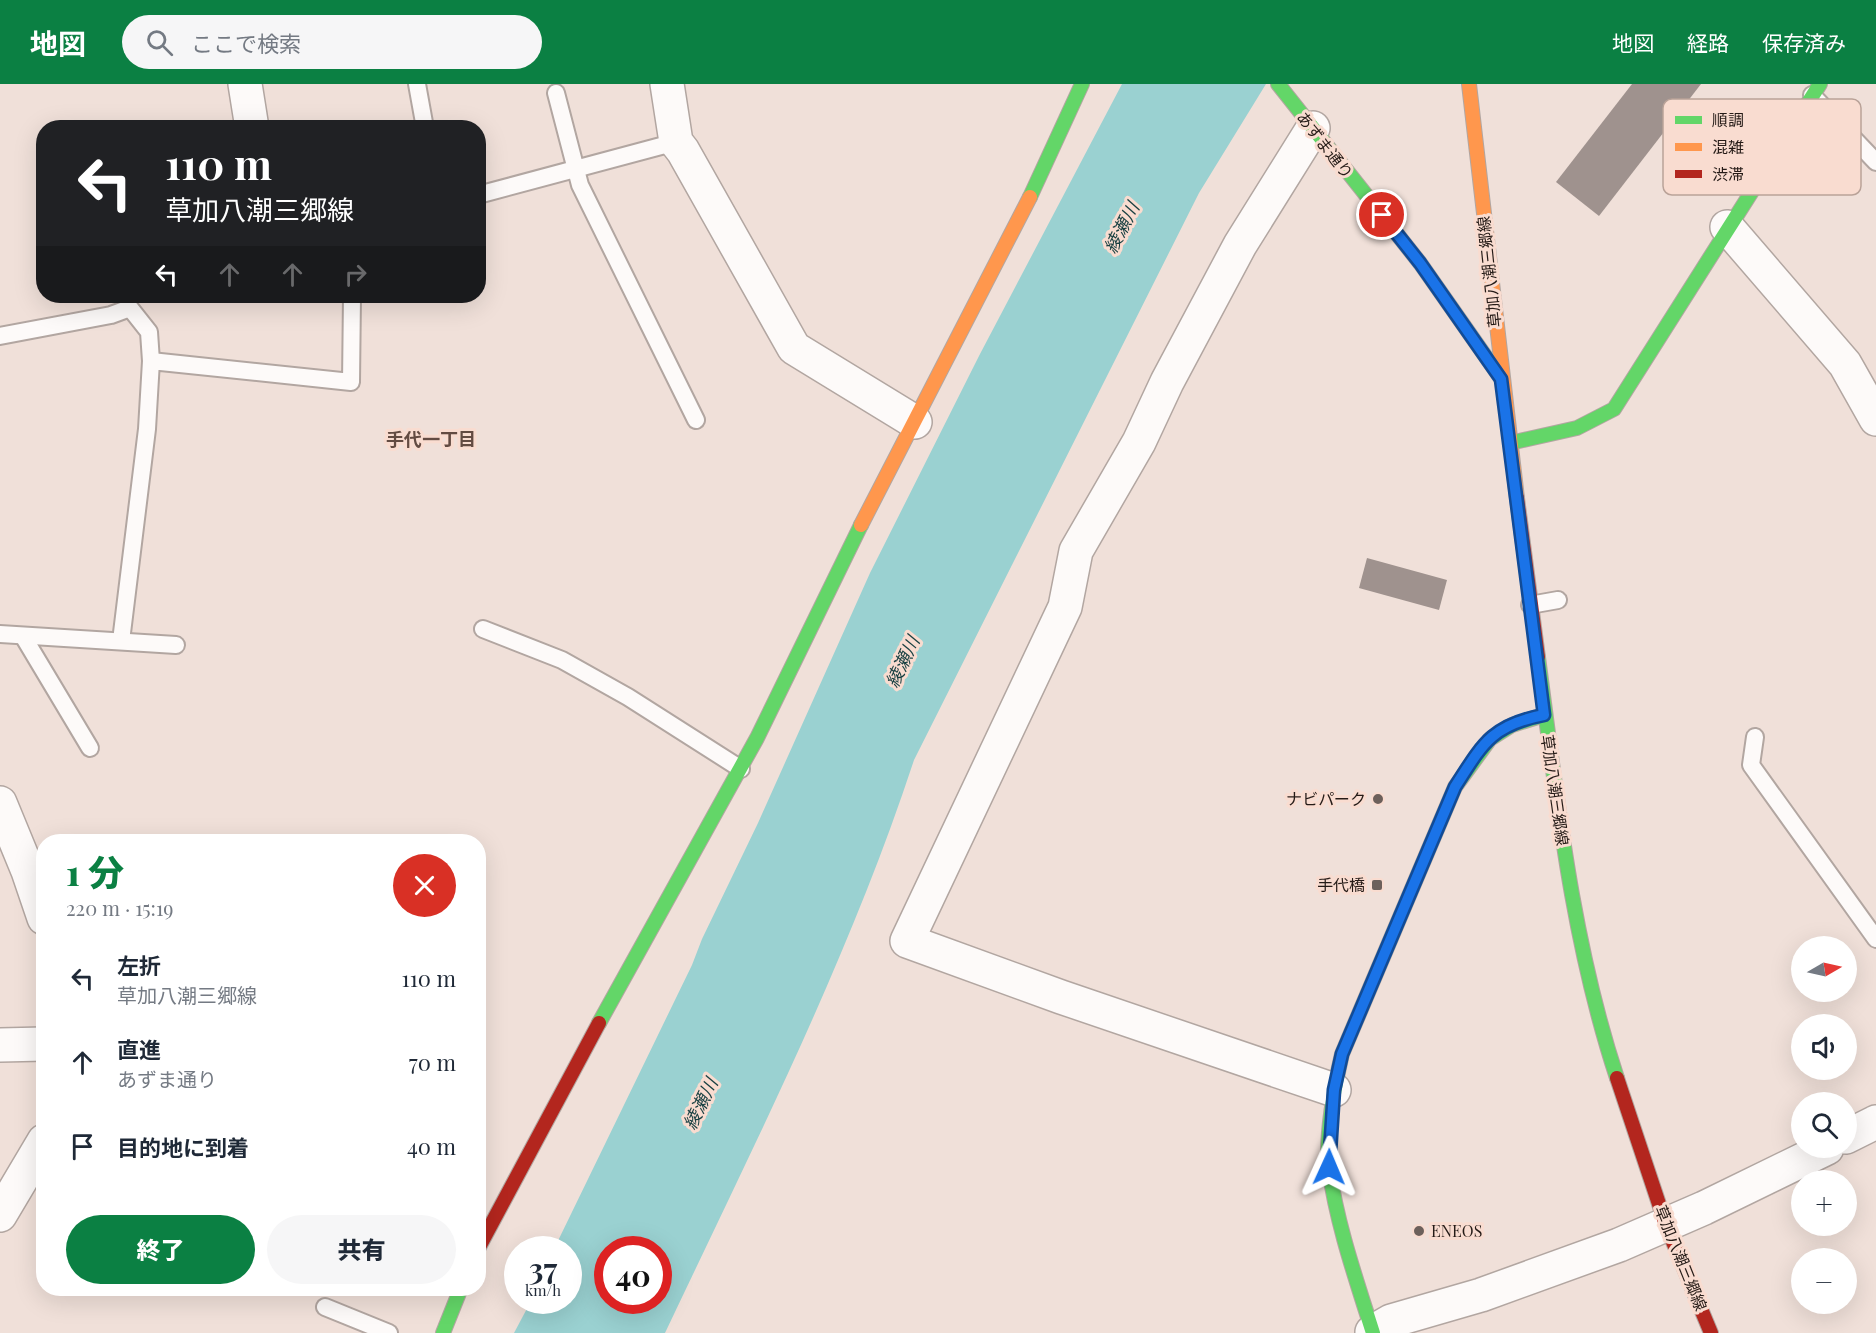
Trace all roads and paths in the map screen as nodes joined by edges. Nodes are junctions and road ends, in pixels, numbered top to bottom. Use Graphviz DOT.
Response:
graph roads {
  1 [pos="245,84"];
  2 [pos="417,84"];
  3 [pos="667,84"];
  4 [pos="1082,84"];
  5 [pos="1278,84"];
  6 [pos="1469,84"];
  7 [pos="556,93"];
  8 [pos="251,120"];
  9 [pos="424,120"];
  10 [pos="1313,128"];
  11 [pos="676,142"];
  12 [pos="1861,144"];
  13 [pos="1876,162"];
  14 [pos="576,167"];
  15 [pos="486,193"];
  16 [pos="1748,195"];
  17 [pos="1727,227"];
  18 [pos="124,303"];
  19 [pos="126,303"];
  20 [pos="352,303"];
  21 [pos="0,336"];
  22 [pos="151,361"];
  23 [pos="1501,379"];
  24 [pos="1876,419"];
  25 [pos="696,420"];
  26 [pos="915,422"];
  27 [pos="1510,443"];
  28 [pos="1558,600"];
  29 [pos="1530,605"];
  30 [pos="483,629"];
  31 [pos="0,634"];
  32 [pos="23,636"];
  33 [pos="121,641"];
  34 [pos="176,645"];
  35 [pos="1544,715"];
  36 [pos="1755,737"];
  37 [pos="90,748"];
  38 [pos="741,769"];
  39 [pos="0,803"];
  40 [pos="7,837"];
  41 [pos="36,900"];
  42 [pos="1876,939"];
  43 [pos="36,1044"];
  44 [pos="0,1045"];
  45 [pos="1334,1090"];
  46 [pos="1876,1122"];
  47 [pos="1857,1132"];
  48 [pos="36,1154"];
  49 [pos="1806,1158"];
  50 [pos="0,1215"];
  51 [pos="1666,1225"];
  52 [pos="486,1234"];
  53 [pos="458,1296"];
  54 [pos="325,1307"];
  55 [pos="389,1333"];
  56 [pos="443,1333"];
  57 [pos="1372,1333"];
  58 [pos="1711,1333"];
  1 -- 8 [label="street"];
  2 -- 9 [label="lane"];
  3 -- 11 [label="street"];
  4 -- 26 [label="street"];
  5 -- 10 [label="street, あずま通り"];
  6 -- 23 [label="street, 草加八潮三郷線"];
  7 -- 14 [label="lane"];
  10 -- 23 [label="street, あずま通り"];
  10 -- 45 [label="street"];
  11 -- 14 [label="lane"];
  11 -- 26 [label="street"];
  12 -- 13 [label="lane"];
  14 -- 15 [label="lane"];
  14 -- 25 [label="lane"];
  16 -- 17 [label="street"];
  17 -- 24 [label="street"];
  17 -- 27 [label="street"];
  18 -- 21 [label="lane"];
  19 -- 22 [label="lane"];
  20 -- 22 [label="lane"];
  22 -- 33 [label="lane"];
  23 -- 27 [label="street, 草加八潮三郷線"];
  26 -- 38 [label="street"];
  27 -- 29 [label="street, 草加八潮三郷線"];
  28 -- 29 [label="lane"];
  29 -- 35 [label="street, 草加八潮三郷線"];
  30 -- 38 [label="lane"];
  31 -- 32 [label="lane"];
  32 -- 33 [label="lane"];
  32 -- 37 [label="lane"];
  33 -- 34 [label="lane"];
  35 -- 45 [label="street"];
  35 -- 51 [label="street, 草加八潮三郷線"];
  36 -- 42 [label="lane"];
  38 -- 52 [label="street"];
  39 -- 40 [label="street"];
  40 -- 41 [label="street"];
  43 -- 44 [label="street"];
  45 -- 57 [label="street"];
  46 -- 47 [label="street"];
  48 -- 50 [label="street"];
  49 -- 51 [label="street"];
  51 -- 57 [label="street"];
  51 -- 58 [label="street, 草加八潮三郷線"];
  53 -- 56 [label="street"];
  54 -- 55 [label="lane"];
}
